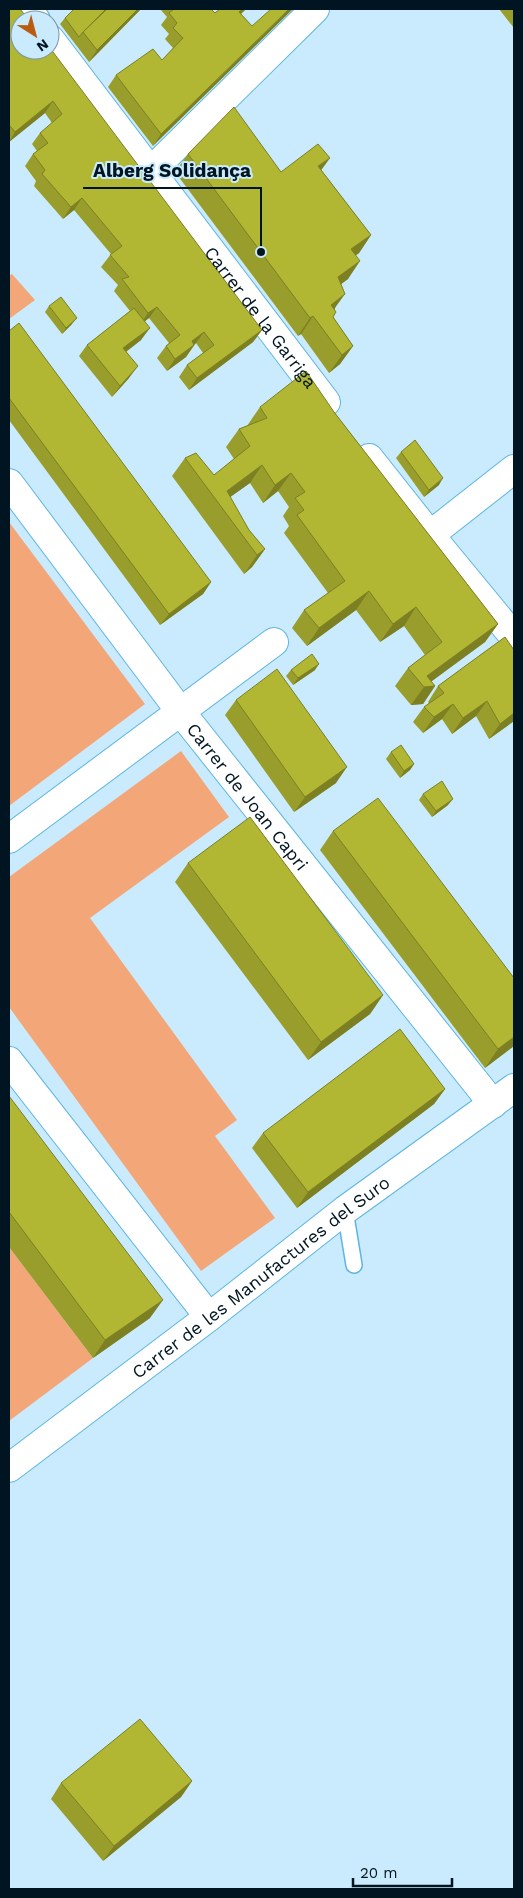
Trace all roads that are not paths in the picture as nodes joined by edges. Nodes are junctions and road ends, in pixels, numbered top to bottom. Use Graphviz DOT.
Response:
graph roads {
  1 [pos="315,9"];
  2 [pos="60,52"];
  3 [pos="151,171"];
  4 [pos="514,470"];
  5 [pos="9,483"];
  6 [pos="430,535"];
  7 [pos="514,638"];
  8 [pos="274,642"];
  9 [pos="180,711"];
  10 [pos="9,839"];
  11 [pos="9,1061"];
  12 [pos="514,1088"];
  13 [pos="493,1104"];
  14 [pos="345,1210"];
  15 [pos="354,1265"];
  16 [pos="209,1317"];
  17 [pos="9,1468"];
  1 -- 3 [label="street"];
  2 -- 3 [label="street, Carrer de la Garriga"];
  3 -- 6 [label="street, Carrer de la Garriga"];
  4 -- 6 [label="street"];
  5 -- 9 [label="street, Carrer de Joan Capri"];
  6 -- 7 [label="street, Carrer de la Garriga"];
  8 -- 9 [label="street"];
  9 -- 10 [label="street"];
  9 -- 13 [label="street, Carrer de Joan Capri"];
  11 -- 16 [label="street"];
  12 -- 13 [label="street, Carrer de les Manufactures del Suro"];
  13 -- 14 [label="street, Carrer de les Manufactures del Suro"];
  14 -- 15 [label="lane"];
  14 -- 16 [label="street, Carrer de les Manufactures del Suro"];
  16 -- 17 [label="street, Carrer de les Manufactures del Suro"];
}
